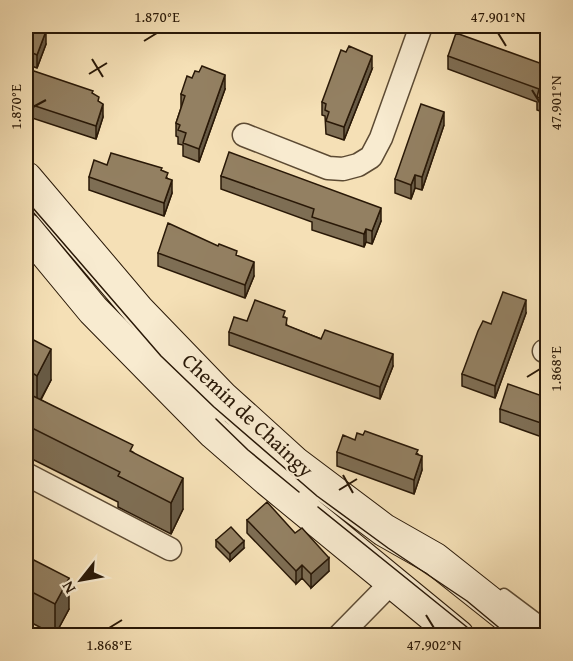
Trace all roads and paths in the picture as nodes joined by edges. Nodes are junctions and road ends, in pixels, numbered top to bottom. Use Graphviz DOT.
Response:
graph roads {
  1 [pos="421,26"];
  2 [pos="244,135"];
  3 [pos="26,178"];
  4 [pos="26,229"];
  5 [pos="26,474"];
  6 [pos="170,549"];
  7 [pos="392,582"];
  8 [pos="495,588"];
  9 [pos="548,627"];
  10 [pos="339,636"];
  11 [pos="458,636"];
  12 [pos="532,636"];
  1 -- 2 [label="street"];
  3 -- 12 [label="street, Chemin de Chaingy"];
  4 -- 7 [label="street, Chemin de Chaingy"];
  5 -- 6 [label="street"];
  7 -- 10 [label="street"];
  7 -- 11 [label="street, Chemin de Chaingy"];
  8 -- 9 [label="lane"];
}
